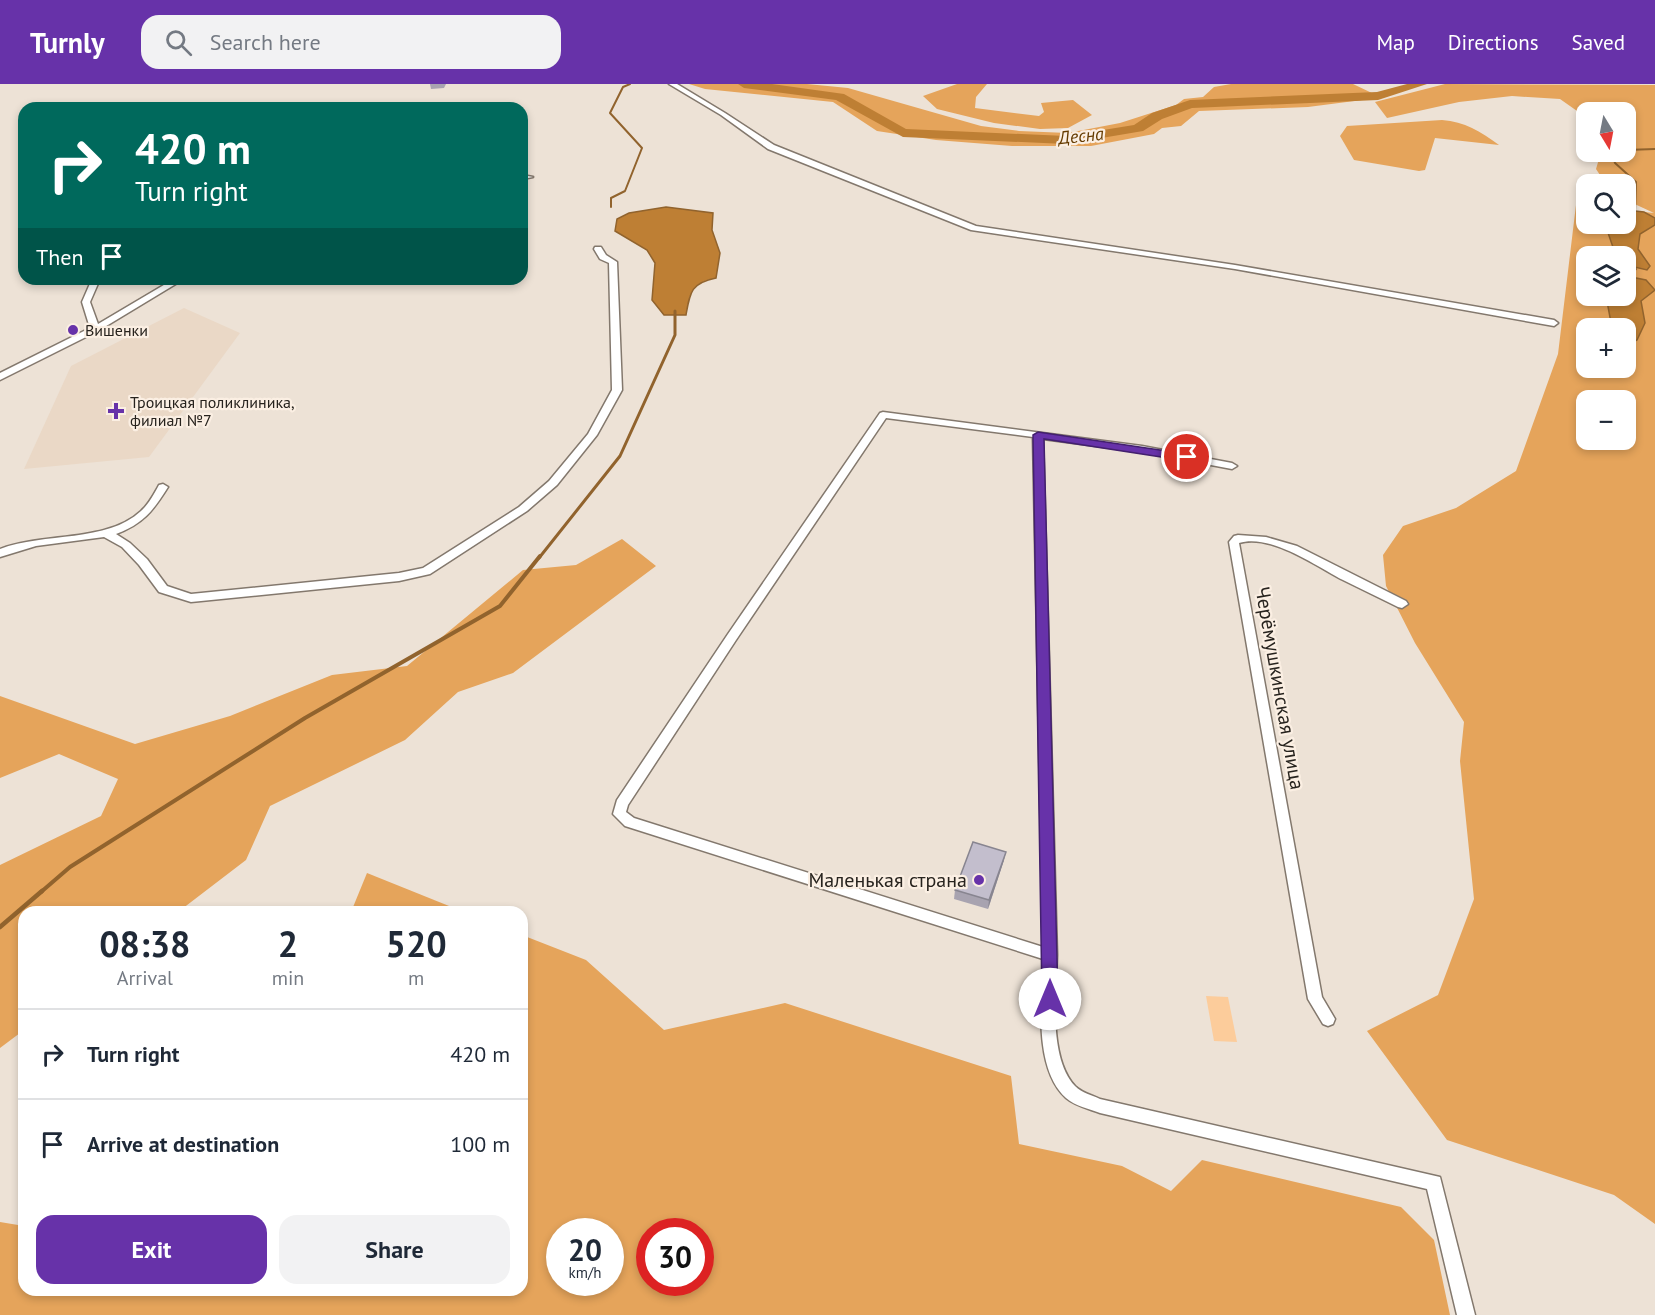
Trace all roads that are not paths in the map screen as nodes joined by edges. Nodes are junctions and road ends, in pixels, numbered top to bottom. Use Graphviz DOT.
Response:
graph roads {
  1 [pos="672,84"];
  2 [pos="598,249"];
  3 [pos="93,285"];
  4 [pos="170,285"];
  5 [pos="1554,323"];
  6 [pos="95,328"];
  7 [pos="0,376"];
  8 [pos="1038,435"];
  9 [pos="1232,466"];
  10 [pos="163,487"];
  11 [pos="106,534"];
  12 [pos="0,553"];
  13 [pos="1402,604"];
  14 [pos="1050,955"];
  15 [pos="1328,1019"];
  16 [pos="1466,1315"];
  1 -- 5 [label="street"];
  2 -- 11 [label="street"];
  3 -- 6 [label="street"];
  4 -- 6 [label="street"];
  6 -- 7 [label="street"];
  8 -- 9 [label="street"];
  8 -- 14 [label="street"];
  8 -- 14 [label="street"];
  10 -- 11 [label="street"];
  11 -- 12 [label="street"];
  13 -- 15 [label="street, Черёмушкинская улица"];
  14 -- 16 [label="street"];
}
